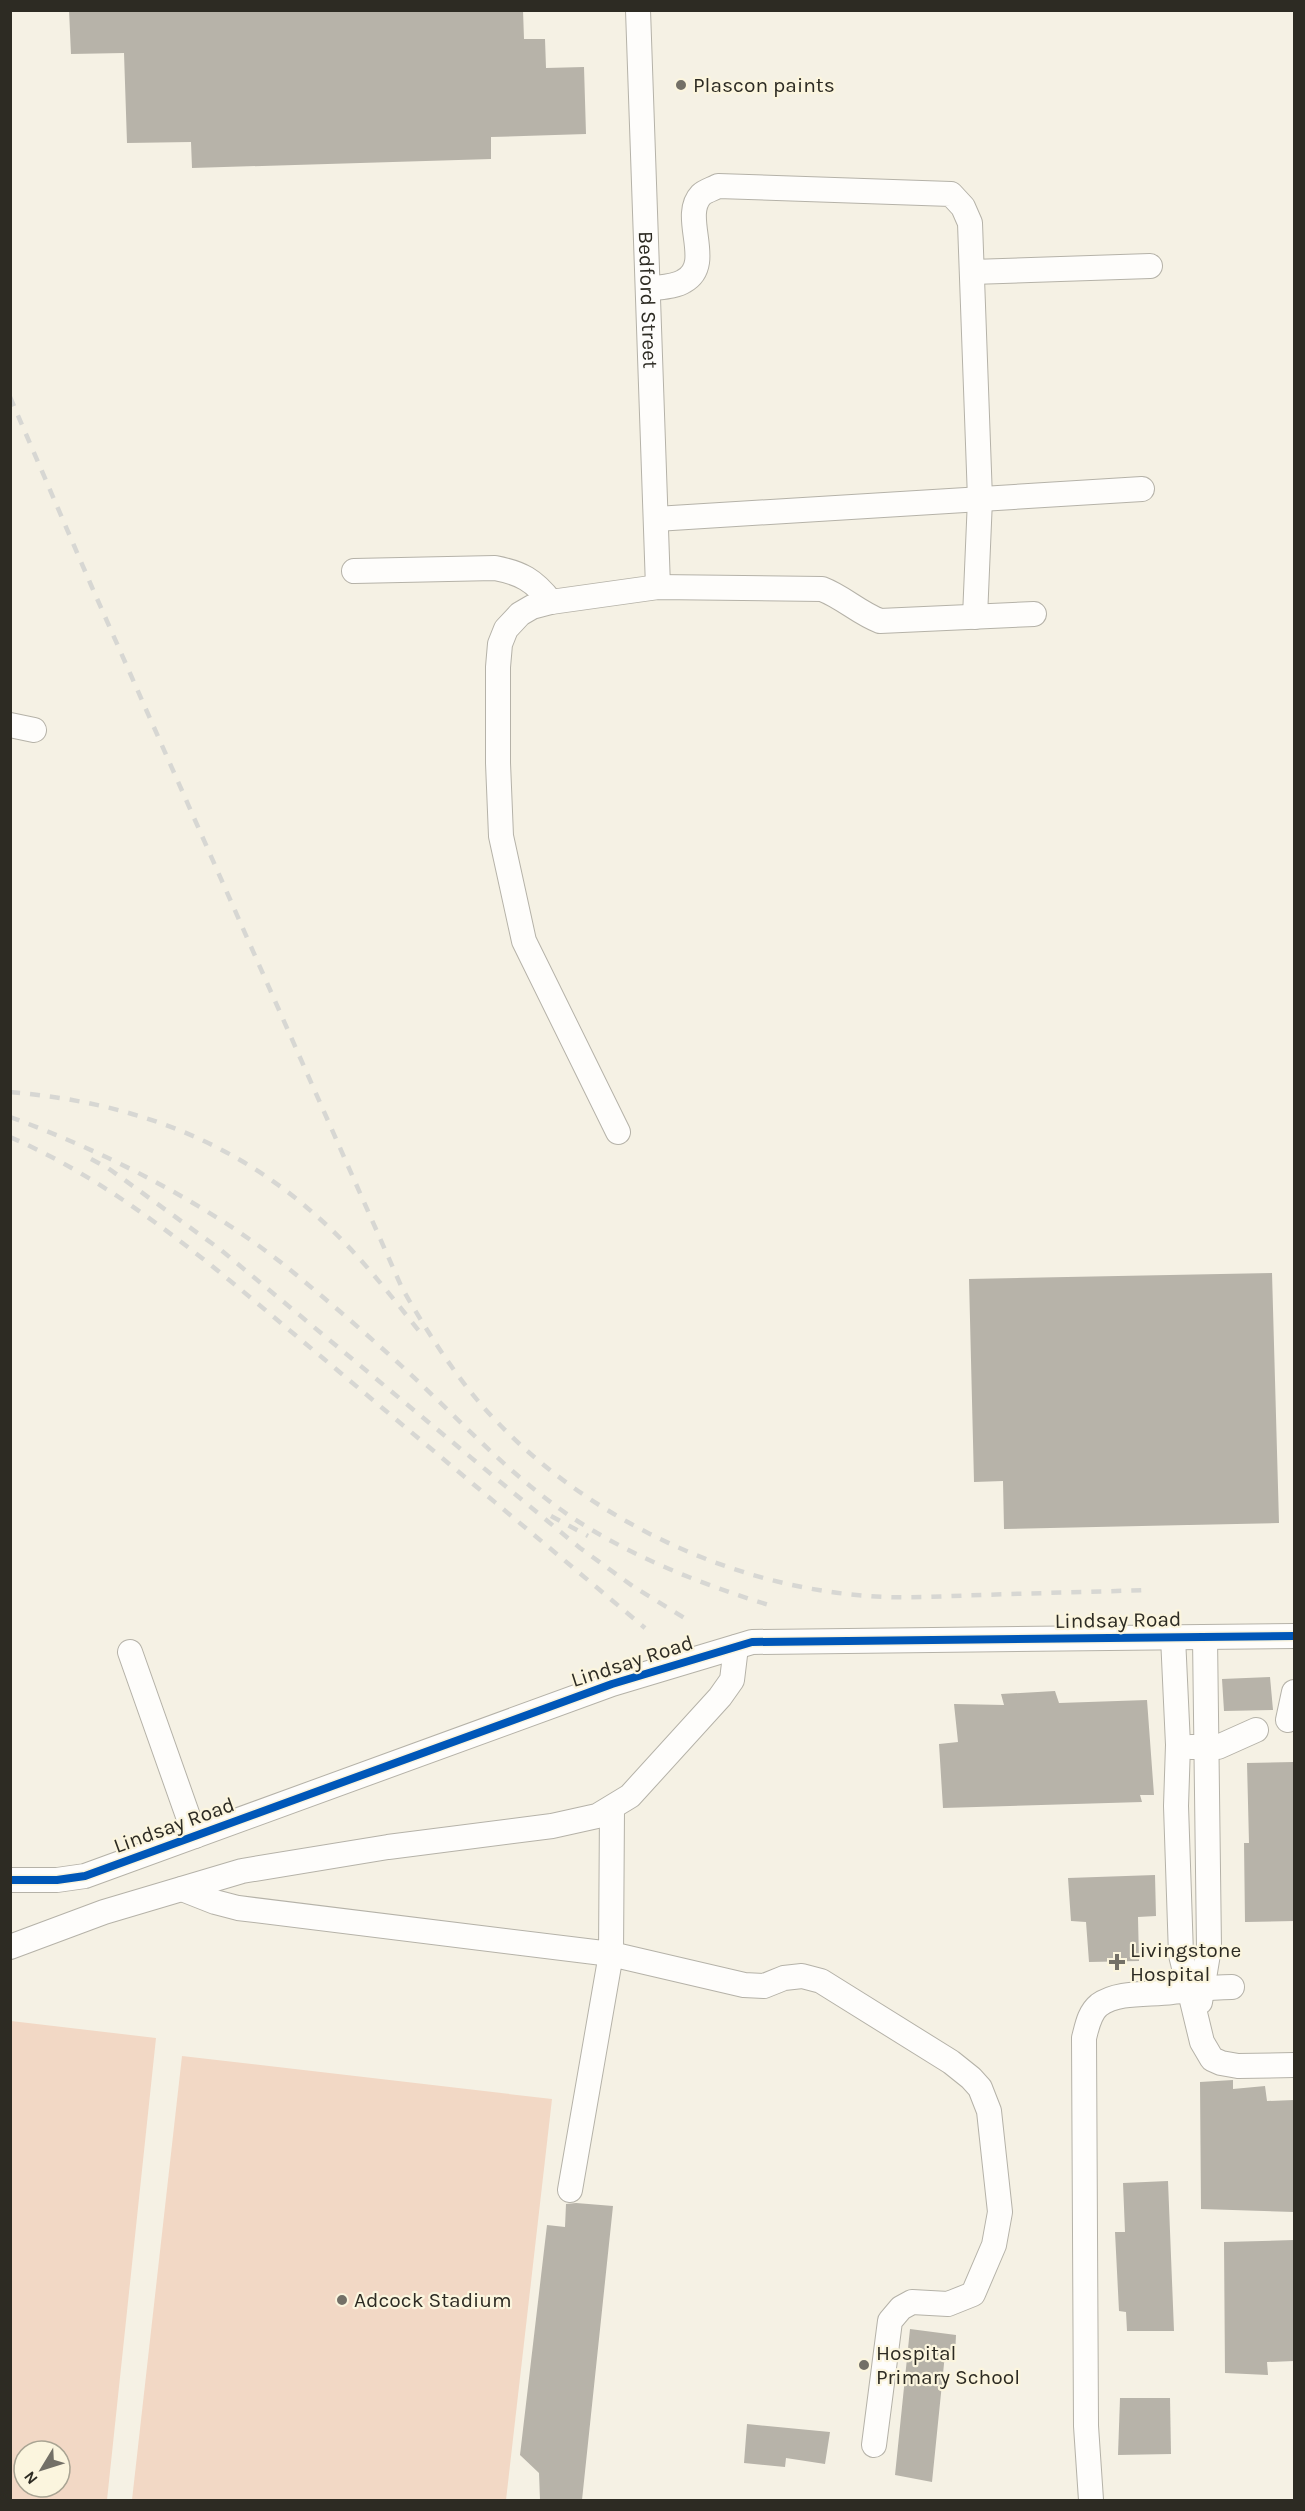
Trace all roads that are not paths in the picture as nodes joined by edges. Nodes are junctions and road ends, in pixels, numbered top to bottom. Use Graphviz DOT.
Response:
graph roads {
  1 [pos="638,10"];
  2 [pos="1150,266"];
  3 [pos="972,272"];
  4 [pos="648,289"];
  5 [pos="1142,489"];
  6 [pos="980,499"];
  7 [pos="656,519"];
  8 [pos="354,571"];
  9 [pos="658,587"];
  10 [pos="551,602"];
  11 [pos="1034,615"];
  12 [pos="975,617"];
  13 [pos="10,725"];
  14 [pos="34,730"];
  15 [pos="618,1132"];
  16 [pos="1294,1636"];
  17 [pos="1173,1637"];
  18 [pos="1204,1637"];
  19 [pos="736,1647"];
  20 [pos="130,1652"];
  21 [pos="1294,1692"];
  22 [pos="1288,1720"];
  23 [pos="1256,1730"];
  24 [pos="1178,1745"];
  25 [pos="1206,1748"];
  26 [pos="612,1809"];
  27 [pos="195,1836"];
  28 [pos="10,1880"];
  29 [pos="182,1888"];
  30 [pos="10,1947"];
  31 [pos="611,1954"];
  32 [pos="1232,1987"];
  33 [pos="1196,1988"];
  34 [pos="1294,2065"];
  35 [pos="570,2190"];
  36 [pos="874,2445"];
  37 [pos="1091,2500"];
  1 -- 4 [label="street, Bedford Street"];
  2 -- 3 [label="street"];
  3 -- 4 [label="street"];
  3 -- 6 [label="street"];
  4 -- 7 [label="street, Bedford Street"];
  5 -- 6 [label="street"];
  6 -- 7 [label="street"];
  6 -- 12 [label="street"];
  7 -- 9 [label="street, Bedford Street"];
  8 -- 10 [label="street"];
  9 -- 10 [label="street"];
  9 -- 12 [label="street"];
  10 -- 15 [label="street"];
  11 -- 12 [label="street"];
  13 -- 14 [label="street"];
  16 -- 18 [label="street, Lindsay Road"];
  17 -- 18 [label="street, Lindsay Road"];
  17 -- 19 [label="street, Lindsay Road"];
  17 -- 24 [label="street"];
  18 -- 25 [label="street"];
  19 -- 26 [label="street"];
  19 -- 27 [label="street, Lindsay Road"];
  20 -- 27 [label="street"];
  21 -- 22 [label="street"];
  23 -- 25 [label="street"];
  24 -- 25 [label="street"];
  24 -- 33 [label="street"];
  25 -- 33 [label="street"];
  26 -- 29 [label="street"];
  26 -- 31 [label="street"];
  27 -- 28 [label="street, Lindsay Road"];
  29 -- 30 [label="street"];
  29 -- 31 [label="street"];
  31 -- 35 [label="street"];
  31 -- 36 [label="street"];
  32 -- 33 [label="street"];
  33 -- 34 [label="street"];
  33 -- 37 [label="street"];
}
